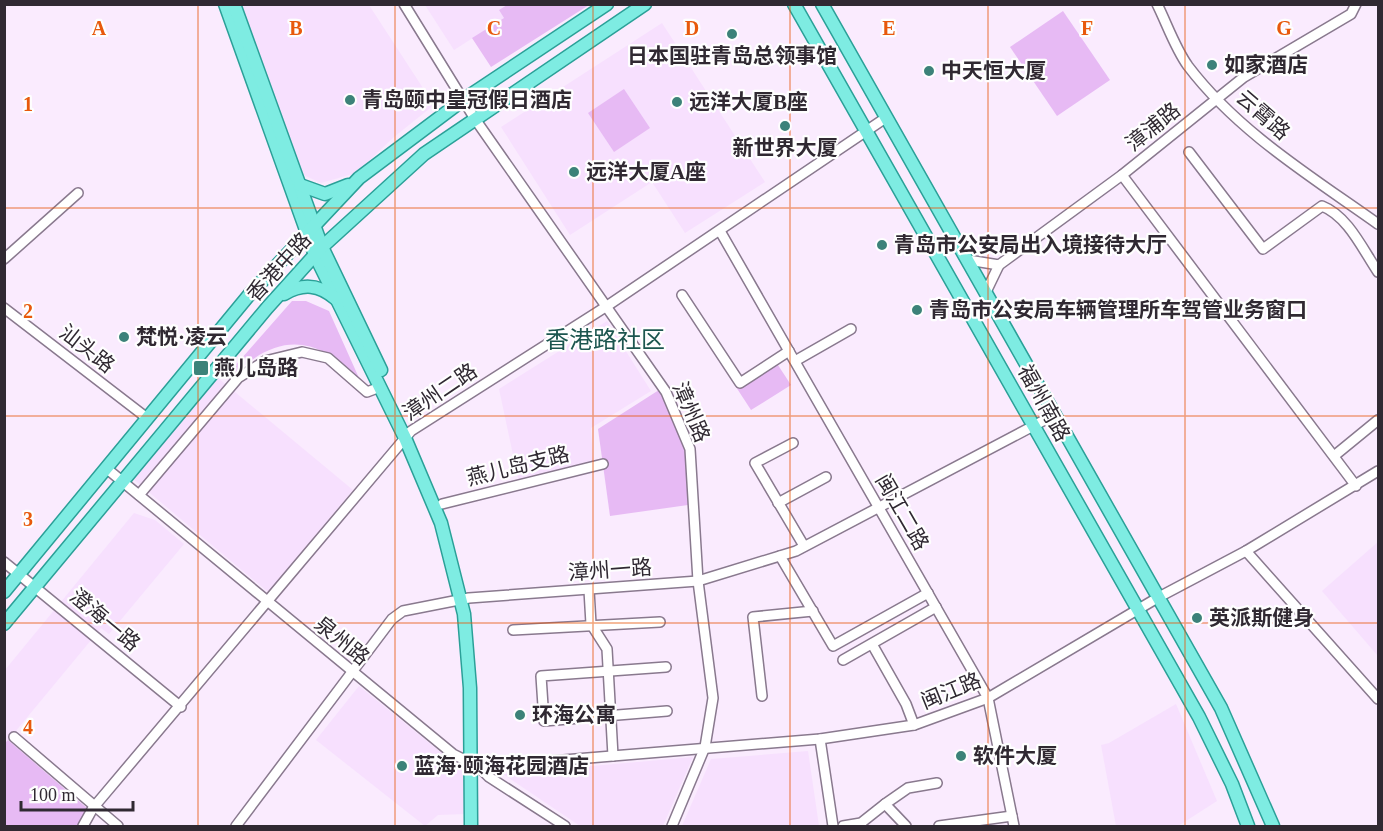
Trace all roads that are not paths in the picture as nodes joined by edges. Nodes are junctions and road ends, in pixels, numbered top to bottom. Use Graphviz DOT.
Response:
graph roads {
  1 [pos="225,4"];
  2 [pos="234,4"];
  3 [pos="404,4"];
  4 [pos="607,4"];
  5 [pos="645,4"];
  6 [pos="794,4"];
  7 [pos="822,4"];
  8 [pos="1157,4"];
  9 [pos="1356,4"];
  10 [pos="1217,99"];
  11 [pos="463,100"];
  12 [pos="887,117"];
  13 [pos="475,119"];
  14 [pos="866,131"];
  15 [pos="1189,152"];
  16 [pos="1122,175"];
  17 [pos="359,178"];
  18 [pos="300,185"];
  19 [pos="78,193"];
  20 [pos="1378,224"];
  21 [pos="310,230"];
  22 [pos="720,231"];
  23 [pos="319,251"];
  24 [pos="4,259"];
  25 [pos="968,260"];
  26 [pos="999,265"];
  27 [pos="1378,273"];
  28 [pos="986,292"];
  29 [pos="682,295"];
  30 [pos="275,299"];
  31 [pos="338,301"];
  32 [pos="607,306"];
  33 [pos="4,308"];
  34 [pos="851,329"];
  35 [pos="789,351"];
  36 [pos="795,361"];
  37 [pos="380,387"];
  38 [pos="1056,414"];
  39 [pos="147,418"];
  40 [pos="1378,420"];
  41 [pos="1034,424"];
  42 [pos="408,435"];
  43 [pos="793,443"];
  44 [pos="1334,456"];
  45 [pos="603,464"];
  46 [pos="106,468"];
  47 [pos="1378,471"];
  48 [pos="826,477"];
  49 [pos="121,481"];
  50 [pos="1356,486"];
  51 [pos="139,495"];
  52 [pos="778,502"];
  53 [pos="442,504"];
  54 [pos="878,507"];
  55 [pos="804,546"];
  56 [pos="1246,551"];
  57 [pos="780,556"];
  58 [pos="4,562"];
  59 [pos="19,574"];
  60 [pos="698,581"];
  61 [pos="36,586"];
  62 [pos="589,590"];
  63 [pos="4,592"];
  64 [pos="928,593"];
  65 [pos="1159,597"];
  66 [pos="466,599"];
  67 [pos="267,603"];
  68 [pos="936,607"];
  69 [pos="1138,609"];
  70 [pos="813,611"];
  71 [pos="660,622"];
  72 [pos="4,624"];
  73 [pos="591,624"];
  74 [pos="513,630"];
  75 [pos="872,644"];
  76 [pos="843,660"];
  77 [pos="666,667"];
  78 [pos="608,669"];
  79 [pos="354,674"];
  80 [pos="762,696"];
  81 [pos="987,698"];
  82 [pos="1378,699"];
  83 [pos="181,707"];
  84 [pos="667,711"];
  85 [pos="611,716"];
  86 [pos="914,724"];
  87 [pos="14,737"];
  88 [pos="820,739"];
  89 [pos="705,747"];
  90 [pos="613,756"];
  91 [pos="476,766"];
  92 [pos="937,783"];
  93 [pos="885,804"];
  94 [pos="93,808"];
  95 [pos="1012,816"];
  96 [pos="83,826"];
  97 [pos="118,826"];
  98 [pos="236,826"];
  99 [pos="471,826"];
  100 [pos="479,826"];
  101 [pos="565,826"];
  102 [pos="672,826"];
  103 [pos="833,826"];
  104 [pos="843,826"];
  105 [pos="906,826"];
  106 [pos="939,826"];
  107 [pos="1014,826"];
  108 [pos="1248,826"];
  109 [pos="1273,826"];
  1 -- 21 [label="main road"];
  2 -- 18 [label="main road"];
  3 -- 11 [label="street, 漳州路"];
  4 -- 11 [label="main road, 香港中路"];
  5 -- 13 [label="main road, 香港中路"];
  6 -- 14 [label="main road, 福州南路"];
  7 -- 12 [label="main road, 福州南路"];
  8 -- 10 [label="street, 云霄路"];
  9 -- 10 [label="street, 漳浦路"];
  10 -- 16 [label="street, 漳浦路"];
  10 -- 20 [label="street, 云霄路"];
  11 -- 13 [label="street, 漳州路"];
  11 -- 17 [label="main road, 香港中路"];
  12 -- 14 [label="street, 漳州二路"];
  12 -- 25 [label="main road, 福州南路"];
  13 -- 23 [label="main road, 香港中路"];
  13 -- 32 [label="street, 漳州路"];
  14 -- 22 [label="street, 漳州二路"];
  14 -- 41 [label="main road, 福州南路"];
  15 -- 27 [label="street"];
  16 -- 26 [label="street, 漳浦路"];
  16 -- 44 [label="street"];
  17 -- 18 [label="main road"];
  17 -- 21 [label="main road, 香港中路"];
  18 -- 21 [label="main road"];
  19 -- 24 [label="street"];
  21 -- 23 [label="main road"];
  21 -- 39 [label="main road, 香港中路"];
  22 -- 32 [label="street, 漳州二路"];
  22 -- 35 [label="street, 闽江二路"];
  23 -- 30 [label="main road, 香港中路"];
  23 -- 31 [label="main road"];
  23 -- 42 [label="main road"];
  25 -- 26 [label="street"];
  25 -- 28 [label="main road, 福州南路"];
  26 -- 28 [label="street"];
  28 -- 38 [label="main road, 福州南路"];
  29 -- 35 [label="street"];
  30 -- 31 [label="main road"];
  30 -- 49 [label="main road, 香港中路"];
  31 -- 37 [label="main road"];
  32 -- 42 [label="street, 漳州二路"];
  32 -- 60 [label="street, 漳州路"];
  33 -- 39 [label="street, 汕头路"];
  34 -- 36 [label="street"];
  35 -- 36 [label="street, 闽江二路"];
  36 -- 54 [label="street, 闽江二路"];
  37 -- 42 [label="main road"];
  37 -- 51 [label="street"];
  38 -- 41 [label="street, 漳州一路"];
  38 -- 65 [label="main road, 福州南路"];
  39 -- 46 [label="main road, 香港中路"];
  40 -- 44 [label="street"];
  41 -- 54 [label="street, 漳州一路"];
  41 -- 69 [label="main road, 福州南路"];
  42 -- 53 [label="main road"];
  42 -- 66 [label="main road"];
  42 -- 67 [label="street, 漳州二路"];
  43 -- 52 [label="street"];
  44 -- 50 [label="street"];
  45 -- 53 [label="street, 燕儿岛支路"];
  46 -- 49 [label="street, 泉州路"];
  46 -- 59 [label="main road, 香港中路"];
  47 -- 50 [label="street, 闽江路"];
  48 -- 52 [label="street"];
  49 -- 51 [label="street, 泉州路"];
  49 -- 61 [label="main road, 香港中路"];
  50 -- 56 [label="street, 闽江路"];
  51 -- 67 [label="street, 泉州路"];
  52 -- 55 [label="street"];
  53 -- 66 [label="main road"];
  54 -- 55 [label="street, 漳州一路"];
  54 -- 64 [label="street, 闽江二路"];
  55 -- 57 [label="street, 漳州一路"];
  56 -- 65 [label="street, 闽江路"];
  56 -- 82 [label="street"];
  57 -- 60 [label="street, 漳州一路"];
  57 -- 70 [label="street"];
  58 -- 59 [label="street, 澄海一路"];
  59 -- 61 [label="street, 澄海一路"];
  59 -- 63 [label="main road, 香港中路"];
  60 -- 62 [label="street, 漳州一路"];
  60 -- 89 [label="street, 漳州路"];
  61 -- 72 [label="main road, 香港中路"];
  61 -- 83 [label="street, 澄海一路"];
  62 -- 66 [label="street, 漳州一路"];
  62 -- 73 [label="street"];
  64 -- 68 [label="street, 闽江二路"];
  64 -- 70 [label="street"];
  65 -- 69 [label="street, 闽江路"];
  65 -- 109 [label="main road, 福州南路"];
  66 -- 79 [label="street, 漳州一路"];
  66 -- 91 [label="main road"];
  67 -- 79 [label="street, 泉州路"];
  67 -- 83 [label="street, 漳州二路"];
  68 -- 75 [label="street"];
  68 -- 81 [label="street, 闽江二路"];
  69 -- 81 [label="street, 闽江路"];
  69 -- 108 [label="main road, 福州南路"];
  70 -- 80 [label="street"];
  71 -- 73 [label="street"];
  73 -- 74 [label="street"];
  73 -- 78 [label="street"];
  75 -- 76 [label="street"];
  75 -- 86 [label="street"];
  77 -- 78 [label="street"];
  78 -- 85 [label="street"];
  78 -- 85 [label="street"];
  79 -- 91 [label="street, 泉州路"];
  79 -- 98 [label="street, 漳州一路"];
  81 -- 86 [label="street, 闽江路"];
  81 -- 95 [label="street, 闽江二路"];
  83 -- 94 [label="street, 漳州二路"];
  84 -- 85 [label="street"];
  85 -- 90 [label="street"];
  86 -- 88 [label="street, 闽江路"];
  87 -- 94 [label="street"];
  88 -- 89 [label="street, 闽江路"];
  88 -- 103 [label="street"];
  89 -- 90 [label="street, 闽江路"];
  89 -- 102 [label="street, 漳州路"];
  90 -- 91 [label="street, 闽江路"];
  91 -- 99 [label="main road"];
  91 -- 100 [label="main road"];
  91 -- 101 [label="street, 泉州路"];
  92 -- 93 [label="street"];
  93 -- 104 [label="street"];
  93 -- 105 [label="street"];
  94 -- 96 [label="street, 漳州二路"];
  94 -- 97 [label="street"];
  95 -- 106 [label="street"];
  95 -- 107 [label="street, 闽江二路"];
}
